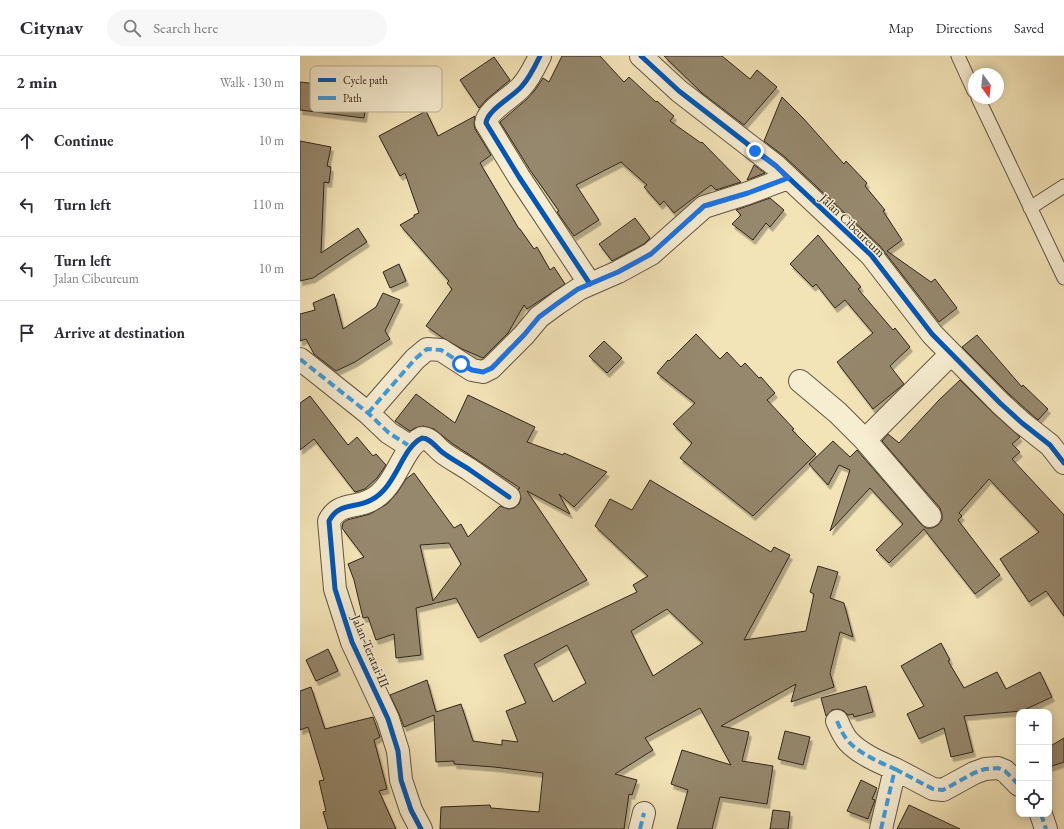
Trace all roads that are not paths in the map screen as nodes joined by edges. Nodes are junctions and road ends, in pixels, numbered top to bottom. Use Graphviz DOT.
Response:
graph roads {
  1 [pos="540,56"];
  2 [pos="641,56"];
  3 [pos="958,56"];
  4 [pos="968,78"];
  5 [pos="981,104"];
  6 [pos="788,178"];
  7 [pos="1064,186"];
  8 [pos="1030,208"];
  9 [pos="1064,278"];
  10 [pos="590,284"];
  11 [pos="951,354"];
  12 [pos="300,359"];
  13 [pos="800,381"];
  14 [pos="368,413"];
  15 [pos="865,440"];
  16 [pos="411,447"];
  17 [pos="1064,463"];
  18 [pos="509,497"];
  19 [pos="930,516"];
  20 [pos="837,721"];
  21 [pos="895,769"];
  22 [pos="1016,782"];
  23 [pos="1042,817"];
  24 [pos="422,829"];
  25 [pos="881,829"];
  26 [pos="1046,829"];
  1 -- 10 [label="street"];
  2 -- 6 [label="street, Jalan Cibeureum"];
  3 -- 4 [label="lane"];
  5 -- 8 [label="lane"];
  6 -- 10 [label="street"];
  6 -- 11 [label="street, Jalan Cibeureum"];
  7 -- 8 [label="lane"];
  8 -- 9 [label="lane"];
  10 -- 14 [label="street"];
  11 -- 15 [label="street"];
  11 -- 17 [label="street, Jalan Cibeureum"];
  12 -- 14 [label="street"];
  13 -- 15 [label="street"];
  14 -- 16 [label="street"];
  15 -- 19 [label="street"];
  16 -- 18 [label="street"];
  16 -- 24 [label="street, Jalan Teratai III"];
  20 -- 21 [label="street"];
  21 -- 22 [label="street"];
  21 -- 25 [label="street"];
  23 -- 26 [label="street"];
}
